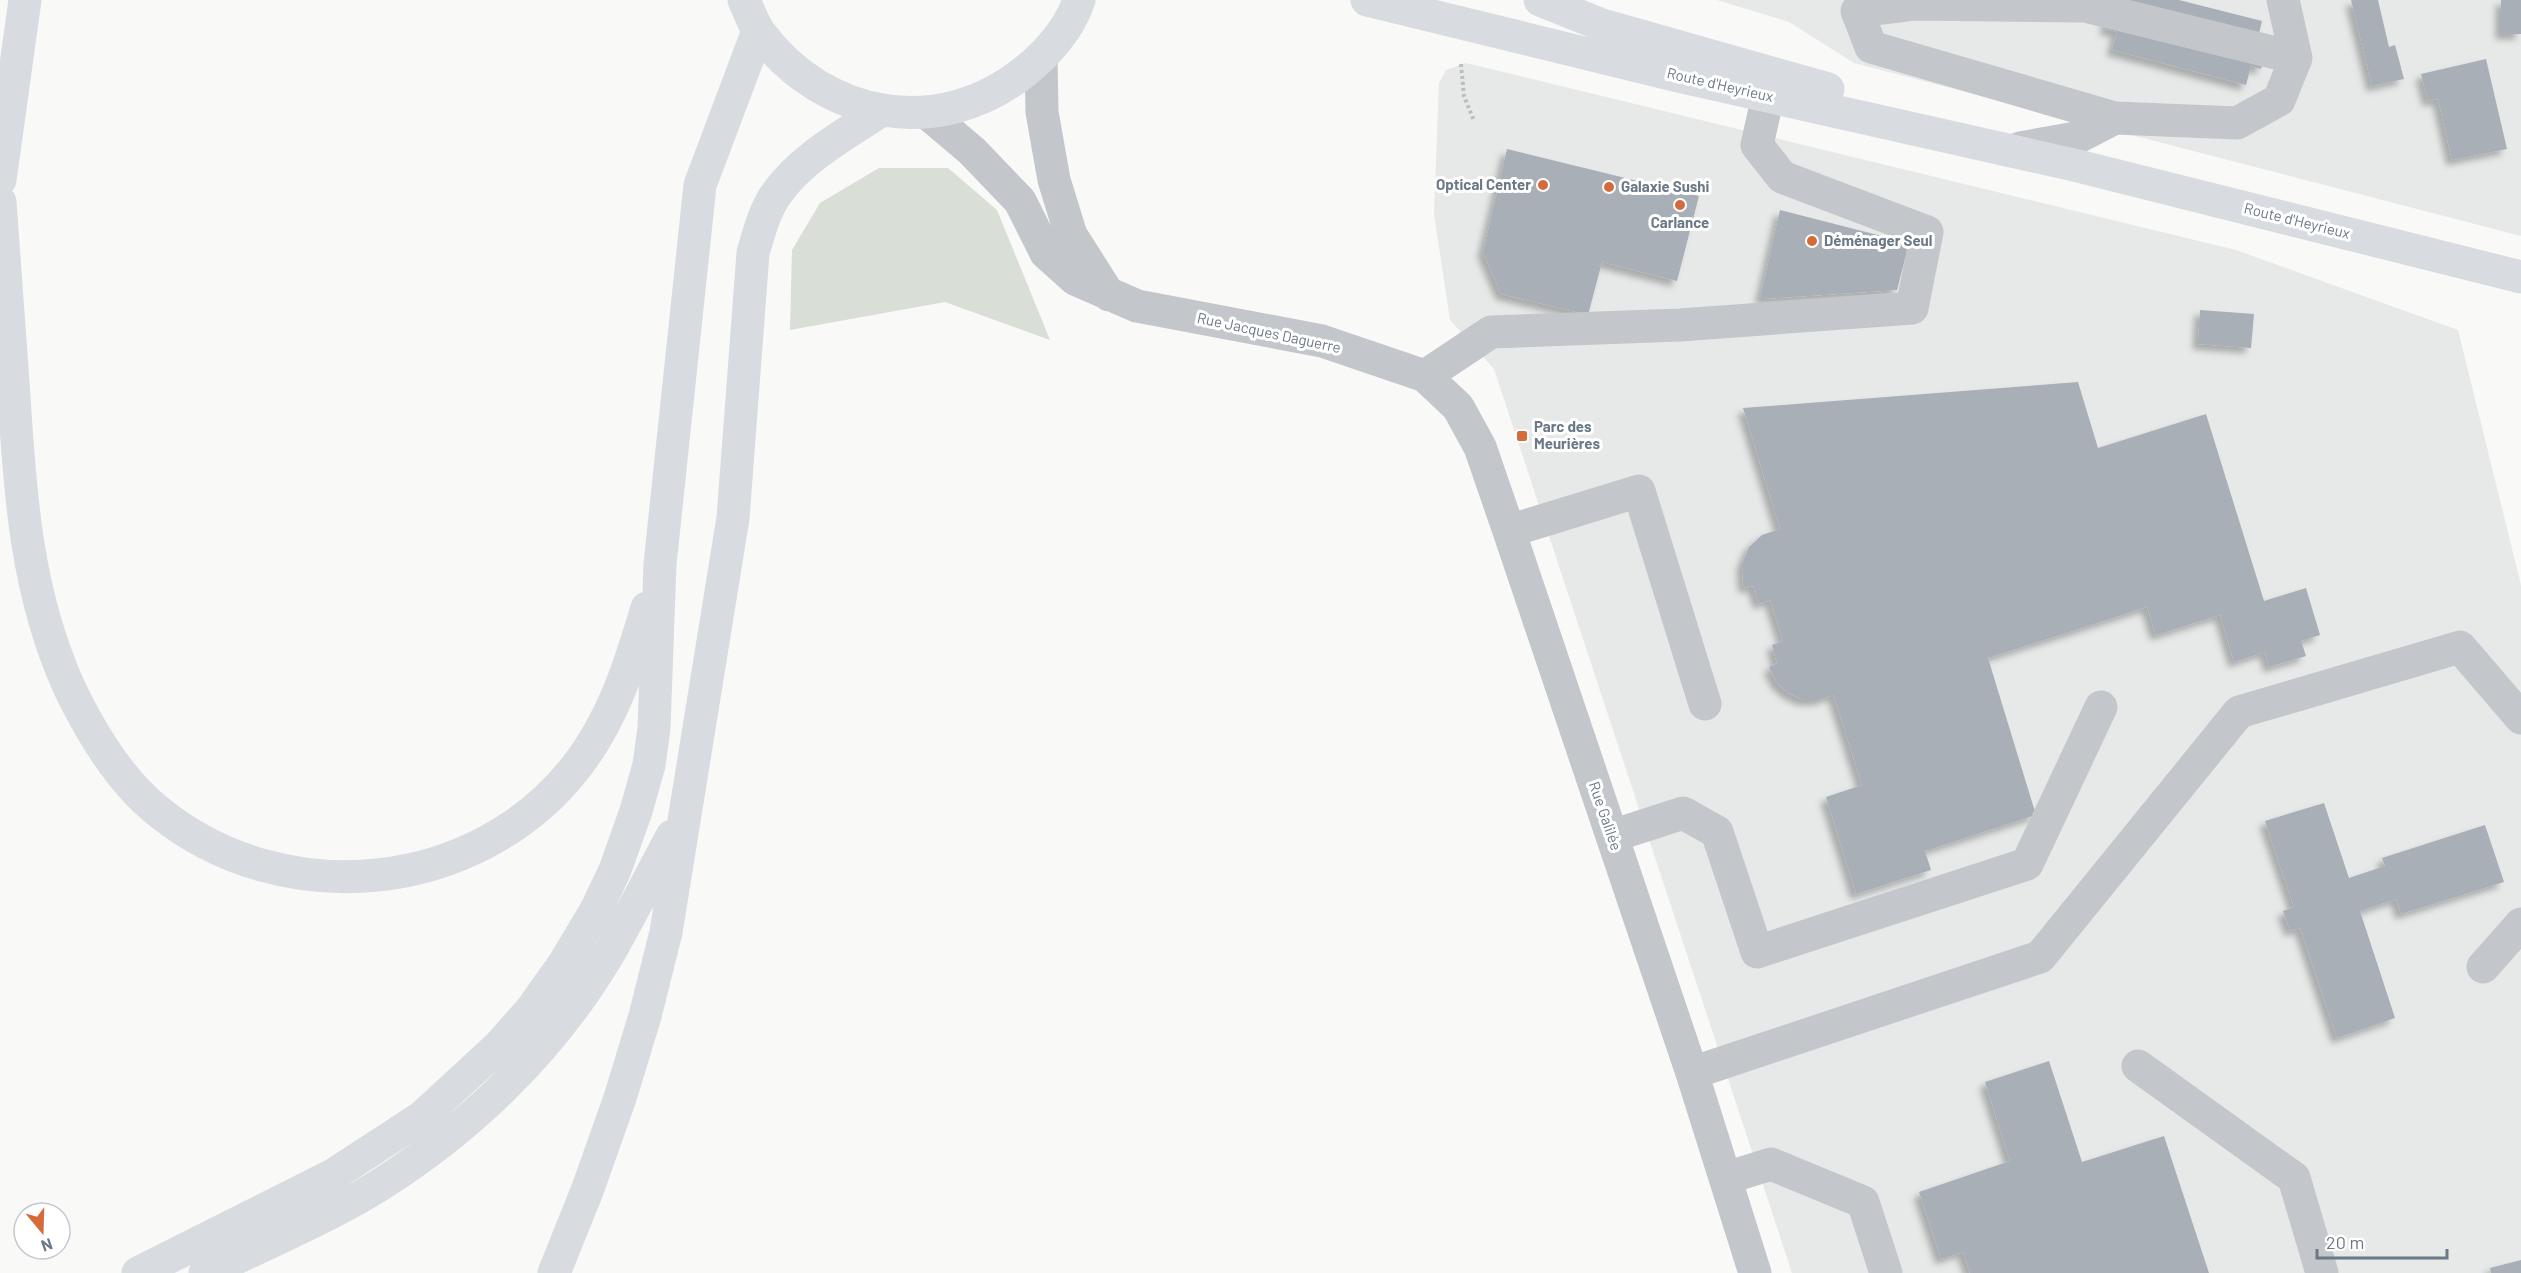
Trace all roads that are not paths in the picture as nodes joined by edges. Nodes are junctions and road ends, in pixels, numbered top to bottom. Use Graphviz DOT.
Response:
graph roads {
  1 [pos="25,0"];
  2 [pos="744,0"];
  3 [pos="1367,0"];
  4 [pos="1540,0"];
  5 [pos="2283,0"];
  6 [pos="1082,1"];
  7 [pos="2091,3"];
  8 [pos="758,31"];
  9 [pos="1041,58"];
  10 [pos="2296,58"];
  11 [pos="1768,96"];
  12 [pos="879,112"];
  13 [pos="927,113"];
  14 [pos="2115,118"];
  15 [pos="2020,148"];
  16 [pos="2074,165"];
  17 [pos="0,180"];
  18 [pos="0,202"];
  19 [pos="2521,277"];
  20 [pos="1110,296"];
  21 [pos="1425,376"];
  22 [pos="1509,531"];
  23 [pos="660,564"];
  24 [pos="1706,704"];
  25 [pos="2101,707"];
  26 [pos="2521,718"];
  27 [pos="682,815"];
  28 [pos="1612,836"];
  29 [pos="2521,924"];
  30 [pos="2483,967"];
  31 [pos="2138,1066"];
  32 [pos="1692,1073"];
  33 [pos="1726,1178"];
  34 [pos="138,1273"];
  35 [pos="205,1273"];
  36 [pos="554,1273"];
  37 [pos="1755,1273"];
  38 [pos="1886,1273"];
  39 [pos="2322,1273"];
  1 -- 17 [label="main road"];
  2 -- 8 [label="main road"];
  3 -- 11 [label="main road, Route d'Heyrieux"];
  4 -- 15 [label="main road, Route d'Heyrieux"];
  5 -- 10 [label="street"];
  6 -- 9 [label="main road"];
  7 -- 10 [label="street"];
  7 -- 14 [label="street"];
  8 -- 12 [label="main road"];
  8 -- 23 [label="main road"];
  9 -- 13 [label="main road"];
  9 -- 20 [label="street"];
  10 -- 14 [label="street"];
  11 -- 16 [label="main road, Route d'Heyrieux"];
  11 -- 21 [label="street"];
  12 -- 13 [label="main road"];
  12 -- 27 [label="main road"];
  13 -- 20 [label="street, Rue Jacques Daguerre"];
  14 -- 15 [label="street"];
  15 -- 16 [label="main road, Route d'Heyrieux"];
  16 -- 19 [label="main road, Route d'Heyrieux"];
  18 -- 23 [label="main road"];
  20 -- 21 [label="street, Rue Jacques Daguerre"];
  21 -- 22 [label="street, Rue Galilée"];
  22 -- 24 [label="street"];
  22 -- 28 [label="street, Rue Galilée"];
  23 -- 34 [label="main road"];
  25 -- 28 [label="street"];
  26 -- 32 [label="street"];
  27 -- 35 [label="main road"];
  27 -- 36 [label="main road"];
  28 -- 32 [label="street, Rue Galilée"];
  29 -- 30 [label="street"];
  31 -- 39 [label="street"];
  32 -- 33 [label="street, Rue Galilée"];
  33 -- 37 [label="street, Rue Galilée"];
  33 -- 38 [label="street"];
}
